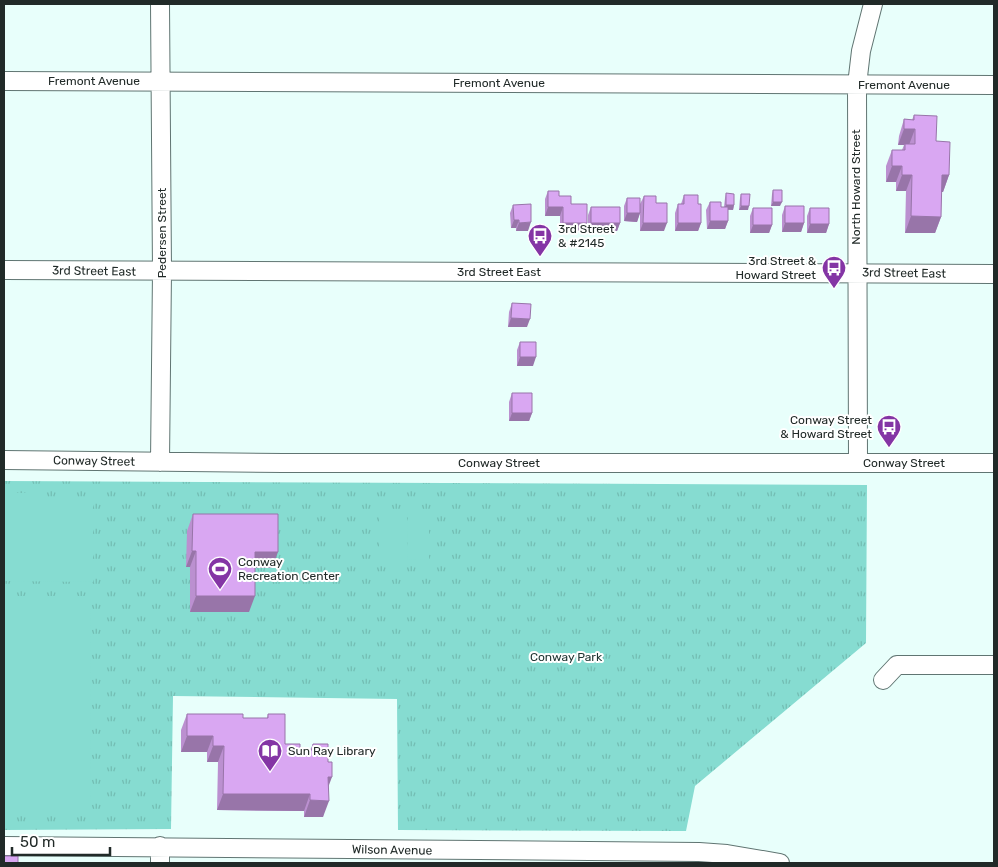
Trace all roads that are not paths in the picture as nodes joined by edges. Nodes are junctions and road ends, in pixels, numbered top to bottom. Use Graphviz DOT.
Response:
graph roads {
  1 [pos="160,4"];
  2 [pos="873,4"];
  3 [pos="4,81"];
  4 [pos="160,81"];
  5 [pos="857,85"];
  6 [pos="994,85"];
  7 [pos="4,270"];
  8 [pos="162,271"];
  9 [pos="856,273"];
  10 [pos="994,274"];
  11 [pos="4,460"];
  12 [pos="160,462"];
  13 [pos="858,462"];
  14 [pos="994,463"];
  15 [pos="994,666"];
  16 [pos="883,680"];
  17 [pos="4,846"];
  18 [pos="160,855"];
  19 [pos="780,863"];
  1 -- 4 [label="street, Pedersen Street"];
  2 -- 5 [label="street, North Howard Street"];
  3 -- 4 [label="street, Fremont Avenue"];
  4 -- 5 [label="street, Fremont Avenue"];
  4 -- 8 [label="street, Pedersen Street"];
  5 -- 6 [label="street, Fremont Avenue"];
  5 -- 9 [label="street, North Howard Street"];
  7 -- 8 [label="street, 3rd Street East"];
  8 -- 9 [label="street, 3rd Street East"];
  8 -- 12 [label="street, Pedersen Street"];
  9 -- 10 [label="street, 3rd Street East"];
  9 -- 13 [label="street, North Howard Street"];
  11 -- 12 [label="street, Conway Street"];
  12 -- 13 [label="street, Conway Street"];
  13 -- 14 [label="street, Conway Street"];
  15 -- 16 [label="street"];
  17 -- 18 [label="street, Wilson Avenue"];
  18 -- 19 [label="street, Wilson Avenue"];
}
